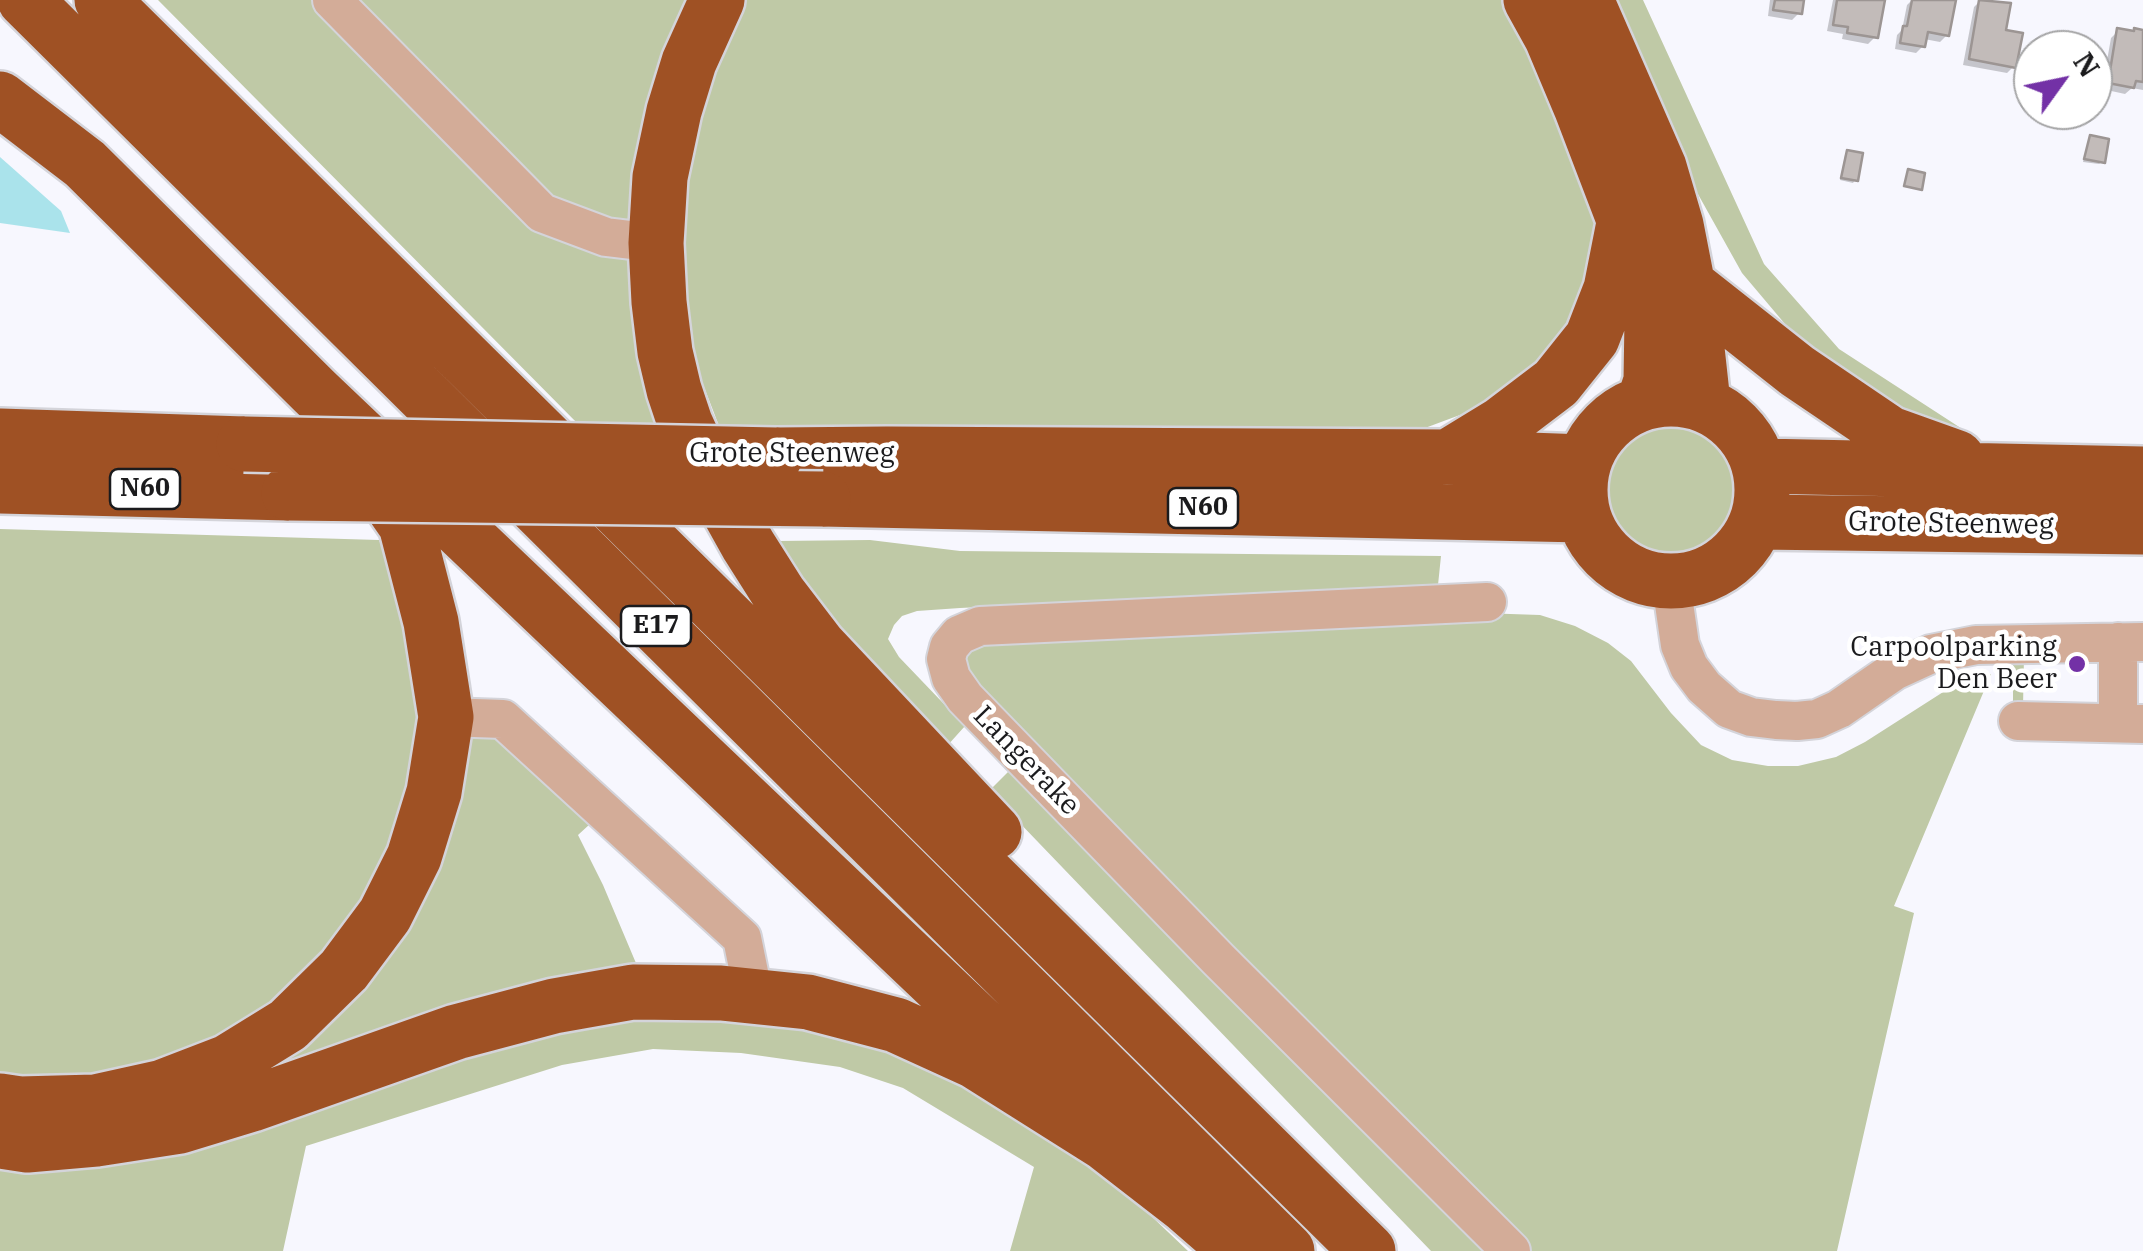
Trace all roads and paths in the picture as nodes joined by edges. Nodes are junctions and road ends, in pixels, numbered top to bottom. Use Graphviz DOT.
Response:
graph roads {
  1 [pos="25,0"];
  2 [pos="102,0"];
  3 [pos="332,0"];
  4 [pos="717,0"];
  5 [pos="1531,0"];
  6 [pos="1586,0"];
  7 [pos="0,84"];
  8 [pos="0,100"];
  9 [pos="84,164"];
  10 [pos="1624,223"];
  11 [pos="656,243"];
  12 [pos="1688,285"];
  13 [pos="315,392"];
  14 [pos="1644,402"];
  15 [pos="1703,403"];
  16 [pos="0,423"];
  17 [pos="0,436"];
  18 [pos="90,438"];
  19 [pos="1448,457"];
  20 [pos="1761,466"];
  21 [pos="1995,472"];
  22 [pos="2143,474"];
  23 [pos="0,486"];
  24 [pos="1583,489"];
  25 [pos="1759,522"];
  26 [pos="2143,527"];
  27 [pos="1671,583"];
  28 [pos="1487,602"];
  29 [pos="2130,642"];
  30 [pos="446,717"];
  31 [pos="2018,721"];
  32 [pos="2130,724"];
  33 [pos="754,997"];
  34 [pos="1156,1043"];
  35 [pos="0,1101"];
  36 [pos="0,1141"];
  37 [pos="1105,1144"];
  38 [pos="1238,1251"];
  39 [pos="1287,1251"];
  40 [pos="1368,1251"];
  41 [pos="1511,1251"];
  1 -- 39 [label="highway, E17"];
  2 -- 34 [label="highway, E17"];
  3 -- 11 [label="street"];
  4 -- 11 [label="highway"];
  5 -- 10 [label="highway"];
  6 -- 12 [label="highway"];
  7 -- 9 [label="highway"];
  8 -- 9 [label="highway"];
  9 -- 13 [label="highway"];
  10 -- 14 [label="highway"];
  10 -- 19 [label="highway"];
  11 -- 34 [label="highway"];
  12 -- 15 [label="highway"];
  12 -- 21 [label="highway"];
  13 -- 30 [label="highway"];
  13 -- 37 [label="highway"];
  14 -- 15 [label="highway"];
  14 -- 24 [label="highway"];
  15 -- 20 [label="highway"];
  16 -- 18 [label="highway"];
  17 -- 18 [label="highway, Grote Steenweg / N60"];
  18 -- 19 [label="highway, Grote Steenweg / N60, bridge"];
  19 -- 24 [label="highway, Grote Steenweg / N60"];
  20 -- 21 [label="highway, Grote Steenweg"];
  20 -- 25 [label="highway"];
  21 -- 22 [label="highway, Grote Steenweg"];
  23 -- 24 [label="highway, Grote Steenweg / N60, bridge"];
  24 -- 27 [label="highway"];
  25 -- 26 [label="highway, Grote Steenweg"];
  25 -- 27 [label="highway"];
  27 -- 29 [label="street"];
  28 -- 41 [label="street, Langerake"];
  29 -- 32 [label="street"];
  30 -- 33 [label="street"];
  30 -- 35 [label="highway"];
  31 -- 32 [label="street"];
  33 -- 36 [label="highway"];
  33 -- 37 [label="highway"];
  34 -- 40 [label="highway, E17"];
  37 -- 38 [label="highway"];
}
